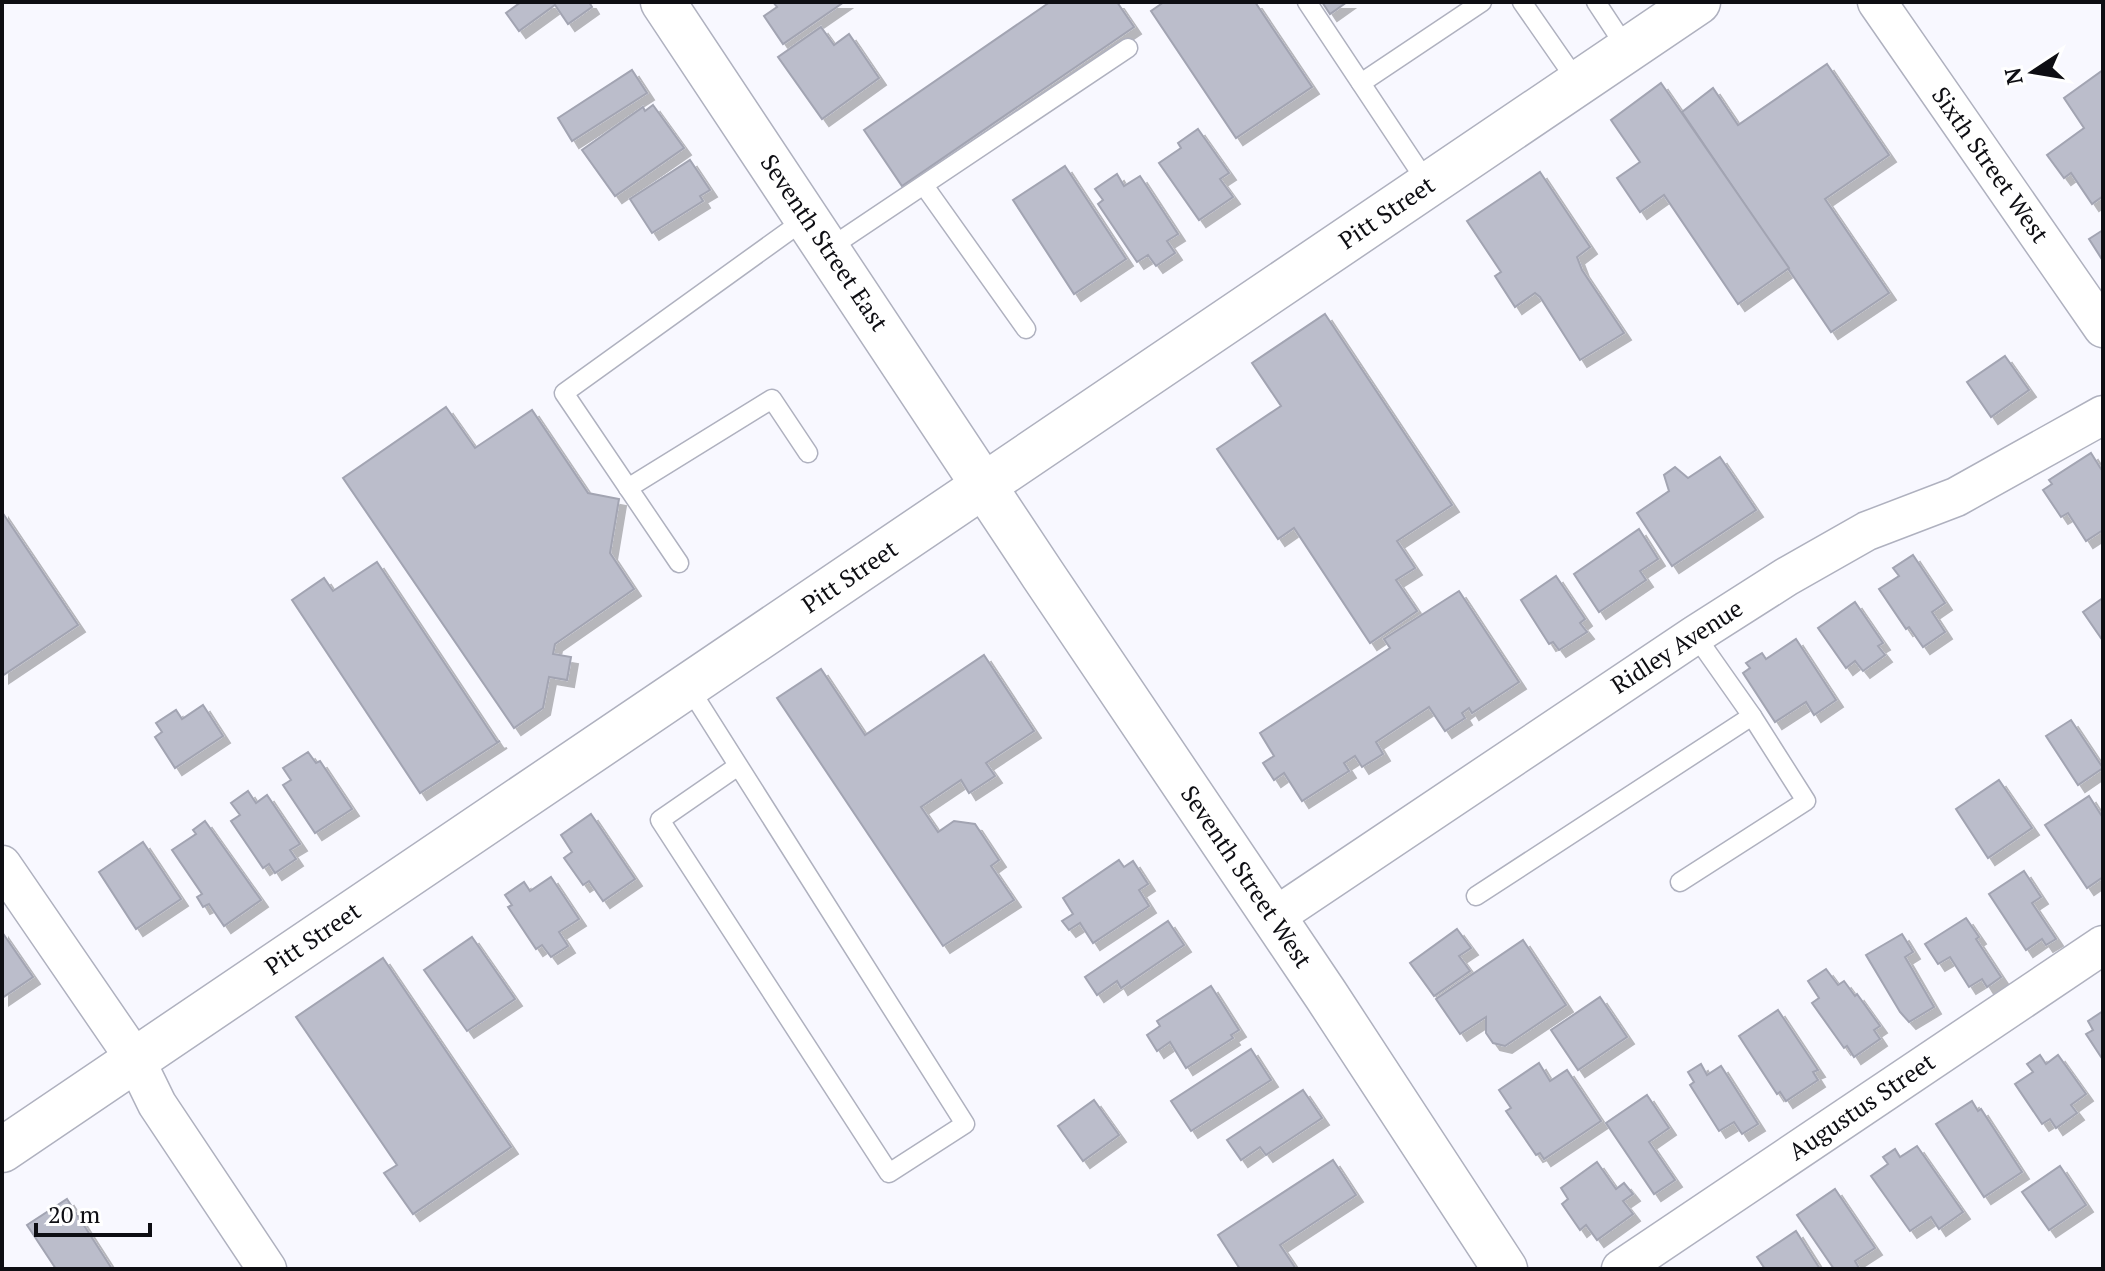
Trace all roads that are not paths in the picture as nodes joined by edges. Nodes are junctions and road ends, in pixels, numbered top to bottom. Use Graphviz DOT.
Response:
graph roads {
  1 [pos="663,2"];
  2 [pos="1307,2"];
  3 [pos="1482,2"];
  4 [pos="1522,2"];
  5 [pos="1596,2"];
  6 [pos="1698,2"];
  7 [pos="1877,2"];
  8 [pos="1128,48"];
  9 [pos="1628,50"];
  10 [pos="1361,83"];
  11 [pos="1579,84"];
  12 [pos="1428,184"];
  13 [pos="925,187"];
  14 [pos="818,234"];
  15 [pos="2103,328"];
  16 [pos="1026,329"];
  17 [pos="2103,415"];
  18 [pos="808,453"];
  19 [pos="984,486"];
  20 [pos="628,488"];
  21 [pos="679,563"];
  22 [pos="1695,635"];
  23 [pos="688,686"];
  24 [pos="1752,716"];
  25 [pos="738,766"];
  26 [pos="2,865"];
  27 [pos="1680,882"];
  28 [pos="1476,896"];
  29 [pos="1273,918"];
  30 [pos="2103,945"];
  31 [pos="135,1059"];
  32 [pos="2,1150"];
  33 [pos="267,1269"];
  34 [pos="1505,1269"];
  35 [pos="1621,1269"];
  1 -- 14 [label="street, Seventh Street East"];
  2 -- 10 [label="lane"];
  3 -- 10 [label="lane"];
  4 -- 11 [label="lane"];
  5 -- 9 [label="lane"];
  6 -- 9 [label="street, Pitt Street"];
  7 -- 15 [label="street, Sixth Street West"];
  8 -- 13 [label="lane"];
  9 -- 11 [label="street, Pitt Street"];
  10 -- 12 [label="lane"];
  11 -- 12 [label="street, Pitt Street"];
  12 -- 19 [label="street, Pitt Street"];
  13 -- 14 [label="lane"];
  13 -- 16 [label="lane"];
  14 -- 19 [label="street, Seventh Street East"];
  14 -- 20 [label="lane"];
  17 -- 22 [label="street, Ridley Avenue"];
  18 -- 20 [label="lane"];
  19 -- 23 [label="street, Pitt Street"];
  19 -- 29 [label="street, Seventh Street West"];
  20 -- 21 [label="lane"];
  22 -- 24 [label="lane"];
  22 -- 29 [label="street, Ridley Avenue"];
  23 -- 25 [label="lane"];
  23 -- 31 [label="street, Pitt Street"];
  24 -- 27 [label="lane"];
  24 -- 28 [label="lane"];
  25 -- 25 [label="lane"];
  26 -- 31 [label="street"];
  29 -- 34 [label="street, Seventh Street West"];
  30 -- 35 [label="street, Augustus Street"];
  31 -- 32 [label="street, Pitt Street"];
  31 -- 33 [label="street"];
}
